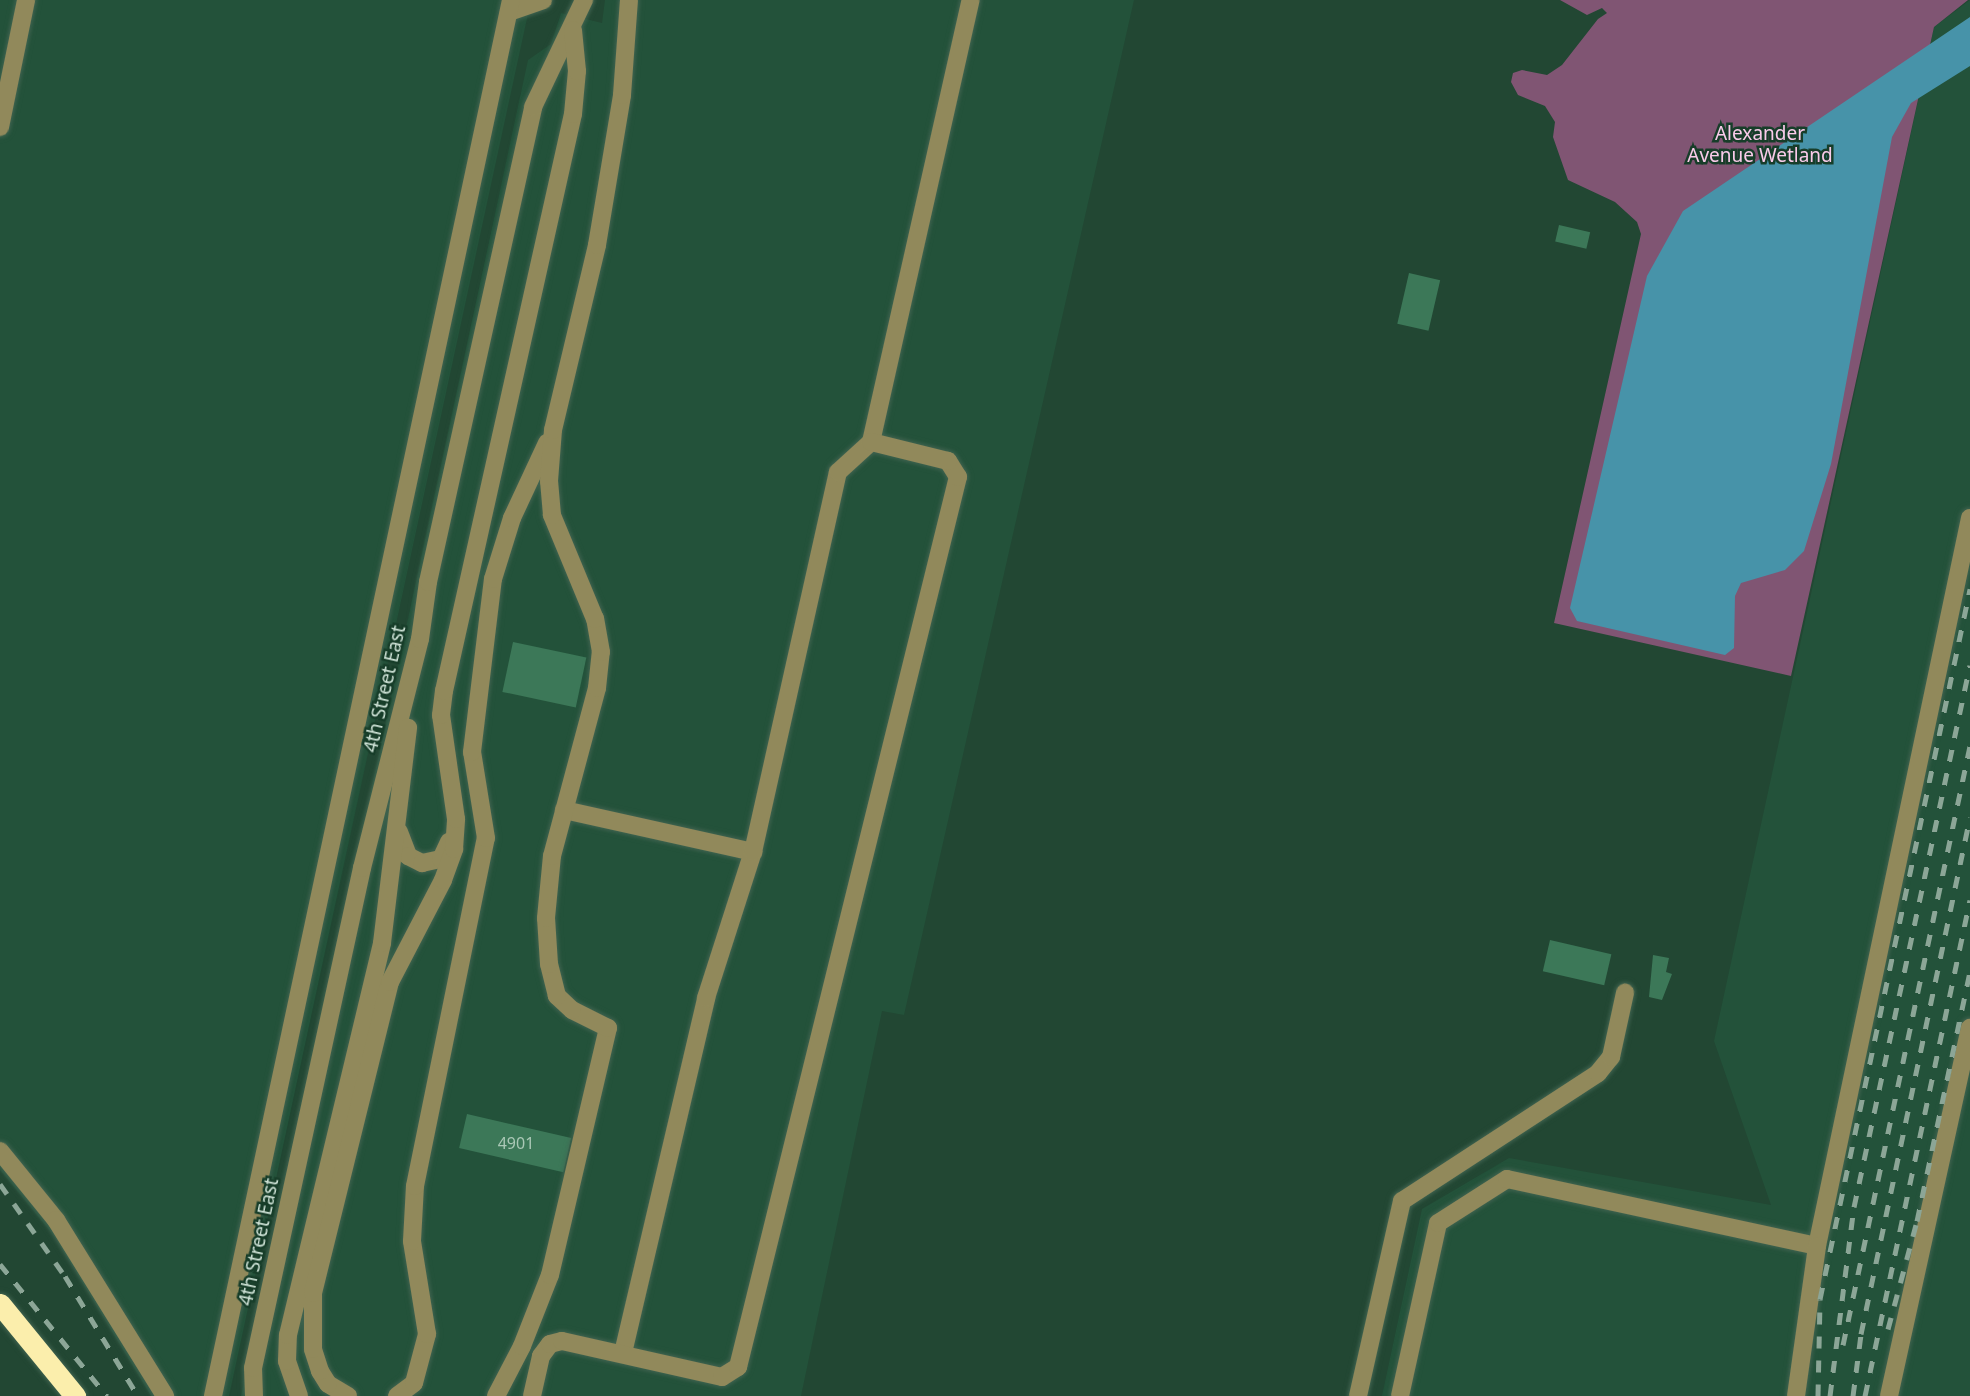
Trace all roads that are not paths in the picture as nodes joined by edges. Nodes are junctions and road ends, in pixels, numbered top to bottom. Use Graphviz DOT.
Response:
graph roads {
  1 [pos="26,0"];
  2 [pos="543,0"];
  3 [pos="584,0"];
  4 [pos="629,0"];
  5 [pos="971,0"];
  6 [pos="510,6"];
  7 [pos="573,30"];
  8 [pos="0,127"];
  9 [pos="553,430"];
  10 [pos="871,442"];
  11 [pos="1970,518"];
  12 [pos="420,639"];
  13 [pos="564,810"];
  14 [pos="397,818"];
  15 [pos="456,819"];
  16 [pos="753,852"];
  17 [pos="1625,993"];
  18 [pos="1970,1028"];
  19 [pos="0,1151"];
  20 [pos="1817,1246"];
  21 [pos="0,1304"];
  22 [pos="313,1349"];
  23 [pos="623,1353"];
  24 [pos="75,1396"];
  25 [pos="165,1396"];
  26 [pos="213,1396"];
  27 [pos="254,1396"];
  28 [pos="299,1396"];
  29 [pos="348,1396"];
  30 [pos="397,1396"];
  31 [pos="496,1396"];
  32 [pos="532,1396"];
  33 [pos="1358,1396"];
  34 [pos="1401,1396"];
  35 [pos="1796,1396"];
  36 [pos="1889,1396"];
  1 -- 8 [label="street"];
  2 -- 6 [label="street"];
  3 -- 7 [label="street, 4th Street East"];
  4 -- 9 [label="street"];
  5 -- 10 [label="street"];
  6 -- 26 [label="street"];
  7 -- 12 [label="street, 4th Street East"];
  7 -- 15 [label="street"];
  9 -- 13 [label="street"];
  9 -- 30 [label="street"];
  10 -- 16 [label="street"];
  10 -- 23 [label="street"];
  11 -- 20 [label="street"];
  12 -- 14 [label="street"];
  12 -- 27 [label="street, 4th Street East"];
  13 -- 16 [label="street"];
  13 -- 31 [label="street"];
  14 -- 15 [label="street"];
  14 -- 28 [label="street"];
  15 -- 22 [label="street"];
  16 -- 23 [label="street"];
  17 -- 33 [label="street"];
  18 -- 36 [label="street"];
  19 -- 25 [label="street"];
  20 -- 34 [label="street"];
  20 -- 35 [label="street"];
  21 -- 24 [label="highway"];
  22 -- 28 [label="street"];
  22 -- 29 [label="street"];
  23 -- 32 [label="street"];
}
